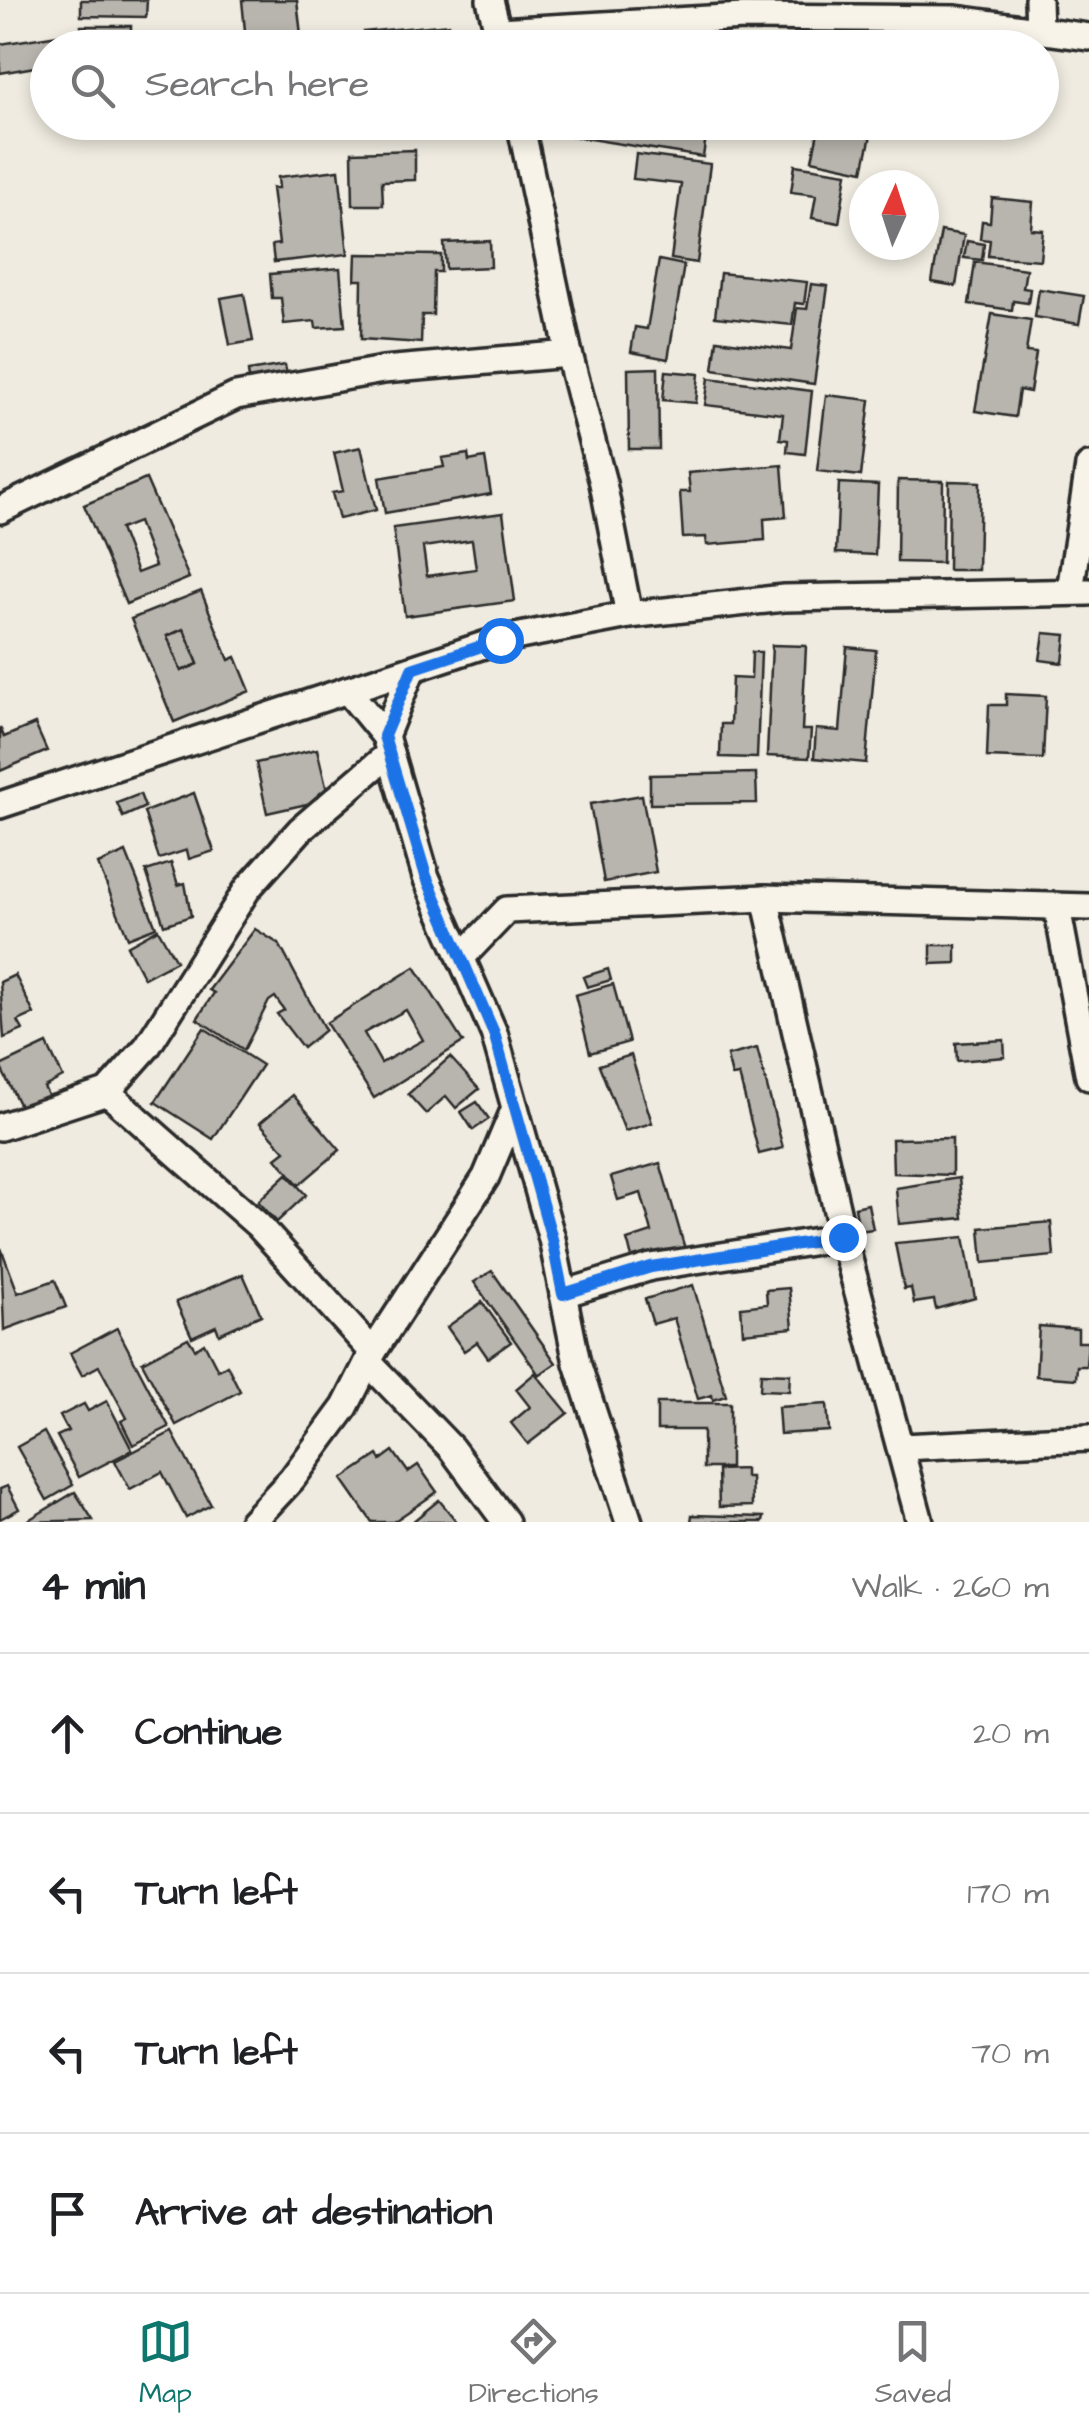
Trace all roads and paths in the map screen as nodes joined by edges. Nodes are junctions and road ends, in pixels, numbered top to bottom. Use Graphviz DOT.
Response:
graph roads {
  1 [pos="490,0"];
  2 [pos="1038,0"];
  3 [pos="745,8"];
  4 [pos="498,30"];
  5 [pos="571,30"];
  6 [pos="1032,30"];
  7 [pos="1040,30"];
  8 [pos="1059,33"];
  9 [pos="1089,37"];
  10 [pos="524,140"];
  11 [pos="570,354"];
  12 [pos="1089,466"];
  13 [pos="0,510"];
  14 [pos="1080,592"];
  15 [pos="629,615"];
  16 [pos="412,669"];
  17 [pos="348,690"];
  18 [pos="387,744"];
  19 [pos="0,805"];
  20 [pos="765,898"];
  21 [pos="1057,906"];
  22 [pos="1089,907"];
  23 [pos="461,958"];
  24 [pos="1089,1078"];
  25 [pos="107,1092"];
  26 [pos="515,1108"];
  27 [pos="0,1127"];
  28 [pos="843,1237"];
  29 [pos="563,1294"];
  30 [pos="371,1357"];
  31 [pos="1089,1438"];
  32 [pos="902,1447"];
  33 [pos="252,1522"];
  34 [pos="506,1522"];
  35 [pos="629,1522"];
  36 [pos="920,1522"];
  1 -- 4 [label="street"];
  2 -- 7 [label="street"];
  3 -- 5 [label="street"];
  3 -- 6 [label="street"];
  8 -- 9 [label="street"];
  10 -- 11 [label="street"];
  11 -- 13 [label="street"];
  11 -- 15 [label="street"];
  12 -- 14 [label="street"];
  14 -- 15 [label="street"];
  15 -- 16 [label="street"];
  16 -- 17 [label="street"];
  16 -- 18 [label="street"];
  17 -- 18 [label="street"];
  17 -- 19 [label="street"];
  18 -- 23 [label="street"];
  18 -- 25 [label="street"];
  20 -- 21 [label="street"];
  20 -- 23 [label="street"];
  20 -- 28 [label="street"];
  21 -- 22 [label="street"];
  21 -- 24 [label="street"];
  23 -- 26 [label="street"];
  25 -- 27 [label="street"];
  25 -- 30 [label="street"];
  26 -- 29 [label="street"];
  26 -- 30 [label="street"];
  28 -- 29 [label="street"];
  28 -- 32 [label="street"];
  29 -- 35 [label="street"];
  30 -- 33 [label="street"];
  30 -- 34 [label="street"];
  31 -- 32 [label="street"];
  32 -- 36 [label="street"];
}
